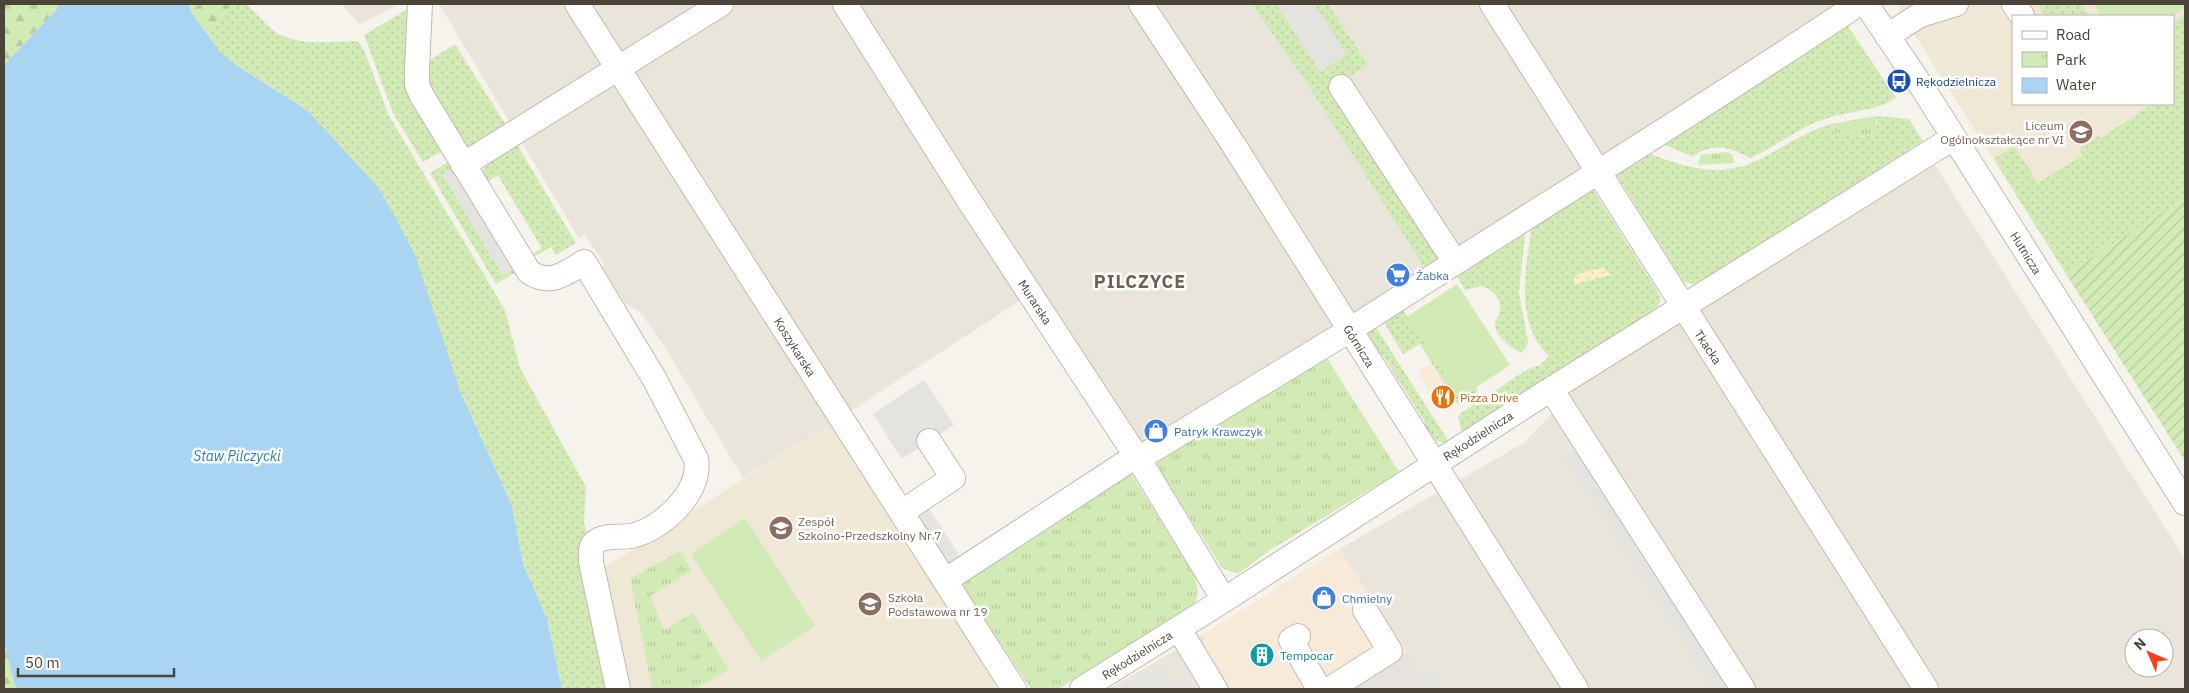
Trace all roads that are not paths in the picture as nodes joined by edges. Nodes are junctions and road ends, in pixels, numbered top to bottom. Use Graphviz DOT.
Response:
graph roads {
  1 [pos="420,4"];
  2 [pos="577,4"];
  3 [pos="721,4"];
  4 [pos="845,4"];
  5 [pos="1141,4"];
  6 [pos="1492,4"];
  7 [pos="1858,4"];
  8 [pos="1866,4"];
  9 [pos="1956,4"];
  10 [pos="2014,4"];
  11 [pos="2021,15"];
  12 [pos="1887,36"];
  13 [pos="618,69"];
  14 [pos="1341,87"];
  15 [pos="1953,138"];
  16 [pos="463,166"];
  17 [pos="1598,172"];
  18 [pos="1455,262"];
  19 [pos="1682,308"];
  20 [pos="1551,390"];
  21 [pos="929,441"];
  22 [pos="1137,458"];
  23 [pos="1434,464"];
  24 [pos="2185,503"];
  25 [pos="902,512"];
  26 [pos="946,580"];
  27 [pos="1224,600"];
  28 [pos="1365,610"];
  29 [pos="1179,629"];
  30 [pos="1298,636"];
  31 [pos="618,689"];
  32 [pos="1014,689"];
  33 [pos="1082,689"];
  34 [pos="1216,689"];
  35 [pos="1321,689"];
  36 [pos="1576,689"];
  37 [pos="1743,689"];
  38 [pos="1926,689"];
  1 -- 16 [label="street"];
  2 -- 13 [label="street, Koszykarska"];
  3 -- 13 [label="street"];
  4 -- 22 [label="street, Murarska"];
  5 -- 23 [label="street, Górnicza"];
  6 -- 17 [label="street, Tkacka"];
  7 -- 17 [label="street"];
  8 -- 12 [label="street, Hutnicza"];
  9 -- 12 [label="street"];
  10 -- 11 [label="street"];
  12 -- 15 [label="street, Hutnicza"];
  13 -- 16 [label="street"];
  13 -- 25 [label="street, Koszykarska"];
  14 -- 18 [label="street"];
  15 -- 19 [label="street, Rękodzielnicza"];
  15 -- 24 [label="street, Hutnicza"];
  16 -- 31 [label="street"];
  17 -- 18 [label="street"];
  17 -- 19 [label="street, Tkacka"];
  18 -- 22 [label="street"];
  19 -- 20 [label="street, Rękodzielnicza"];
  19 -- 38 [label="street, Tkacka"];
  20 -- 23 [label="street, Rękodzielnicza"];
  20 -- 37 [label="street"];
  21 -- 25 [label="street"];
  22 -- 26 [label="street"];
  22 -- 27 [label="street, Murarska"];
  23 -- 27 [label="street, Rękodzielnicza"];
  23 -- 36 [label="street, Górnicza"];
  25 -- 26 [label="street, Koszykarska"];
  26 -- 32 [label="street, Koszykarska"];
  27 -- 29 [label="street, Rękodzielnicza"];
  28 -- 35 [label="street"];
  29 -- 33 [label="street, Rękodzielnicza"];
  29 -- 34 [label="street"];
  30 -- 35 [label="street"];
}
